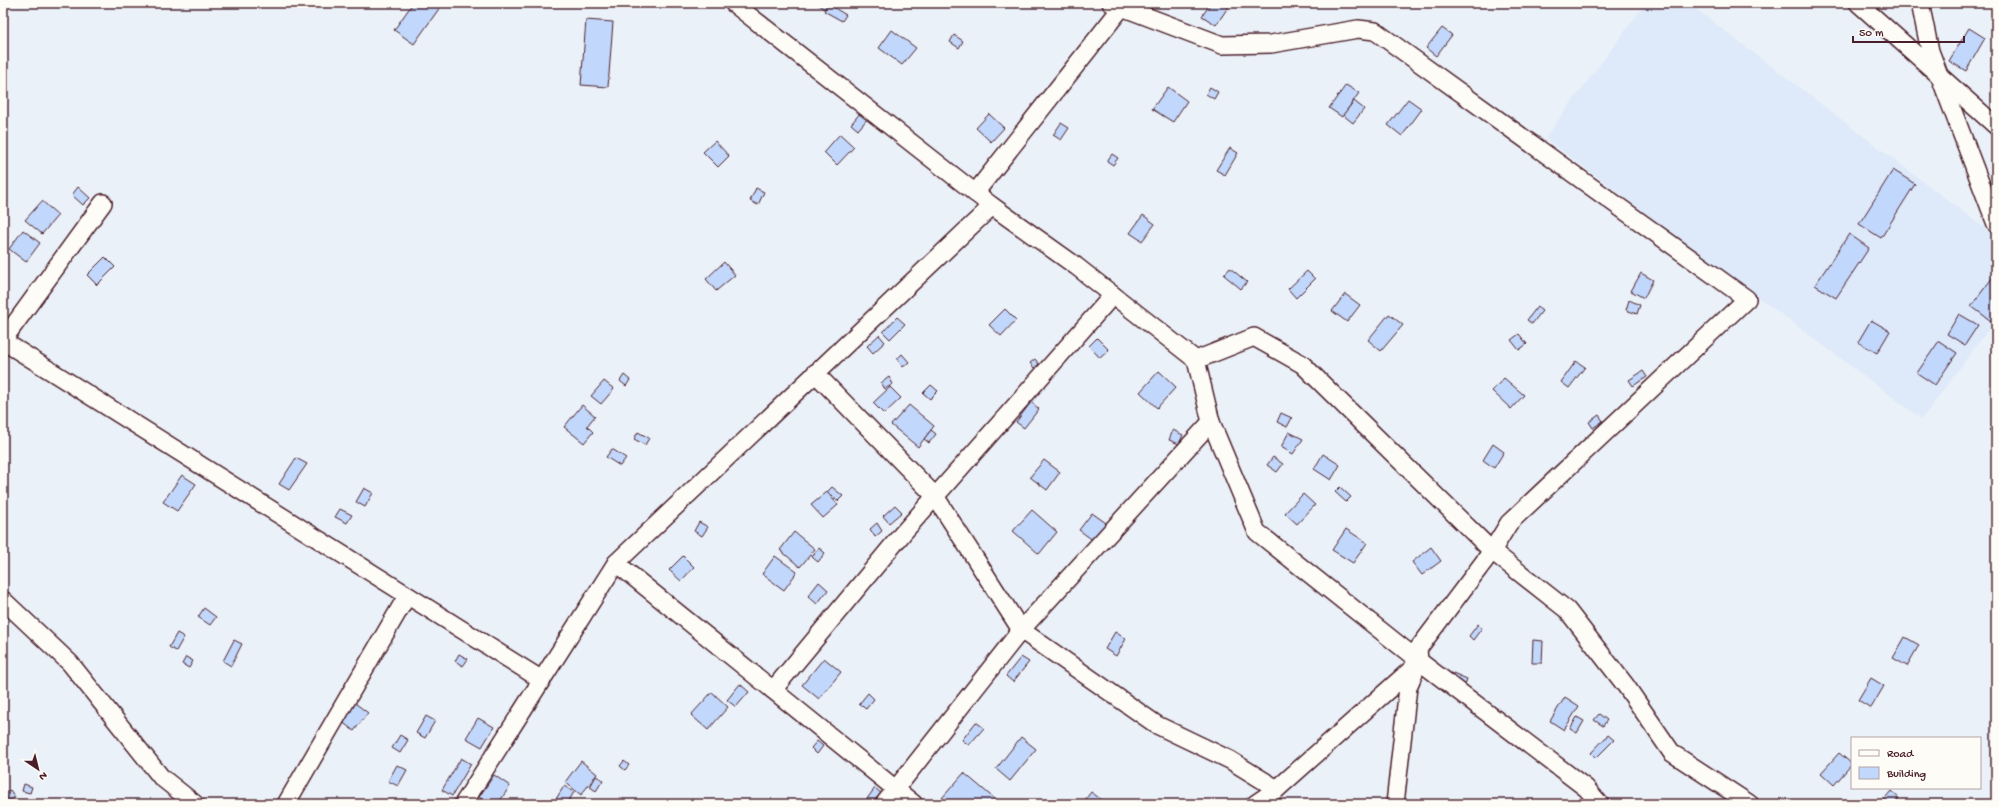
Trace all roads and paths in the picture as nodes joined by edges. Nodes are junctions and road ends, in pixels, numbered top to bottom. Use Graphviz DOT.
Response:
graph roads {
  1 [pos="733,3"];
  2 [pos="1858,3"];
  3 [pos="1920,3"];
  4 [pos="1116,5"];
  5 [pos="1939,75"];
  6 [pos="1996,126"];
  7 [pos="975,193"];
  8 [pos="103,203"];
  9 [pos="992,206"];
  10 [pos="1996,224"];
  11 [pos="1113,296"];
  12 [pos="3,341"];
  13 [pos="1196,360"];
  14 [pos="815,373"];
  15 [pos="1211,422"];
  16 [pos="935,496"];
  17 [pos="1492,551"];
  18 [pos="616,563"];
  19 [pos="407,596"];
  20 [pos="3,600"];
  21 [pos="1021,630"];
  22 [pos="1419,661"];
  23 [pos="542,680"];
  24 [pos="773,690"];
  25 [pos="895,790"];
  26 [pos="1277,790"];
  27 [pos="195,804"];
  28 [pos="286,804"];
  29 [pos="464,804"];
  30 [pos="884,804"];
  31 [pos="914,804"];
  32 [pos="1255,804"];
  33 [pos="1395,804"];
  34 [pos="1600,804"];
  35 [pos="1750,804"];
  1 -- 7 [label="street"];
  2 -- 5 [label="street"];
  3 -- 5 [label="street"];
  4 -- 7 [label="street"];
  4 -- 17 [label="street"];
  5 -- 6 [label="street"];
  5 -- 10 [label="street"];
  7 -- 9 [label="street"];
  8 -- 12 [label="street"];
  9 -- 11 [label="street"];
  9 -- 14 [label="street"];
  11 -- 13 [label="street"];
  11 -- 16 [label="street"];
  12 -- 19 [label="street"];
  13 -- 15 [label="street"];
  13 -- 17 [label="street"];
  14 -- 16 [label="street"];
  14 -- 18 [label="street"];
  15 -- 21 [label="street"];
  15 -- 22 [label="street"];
  16 -- 21 [label="street"];
  16 -- 24 [label="street"];
  17 -- 22 [label="street"];
  17 -- 35 [label="street"];
  18 -- 23 [label="street"];
  18 -- 24 [label="street"];
  19 -- 23 [label="street"];
  19 -- 28 [label="street"];
  20 -- 27 [label="street"];
  21 -- 25 [label="street"];
  21 -- 26 [label="street"];
  22 -- 26 [label="street"];
  22 -- 33 [label="street"];
  22 -- 34 [label="street"];
  23 -- 29 [label="street"];
  24 -- 25 [label="street"];
  25 -- 30 [label="street"];
  25 -- 31 [label="street"];
  26 -- 32 [label="street"];
}
